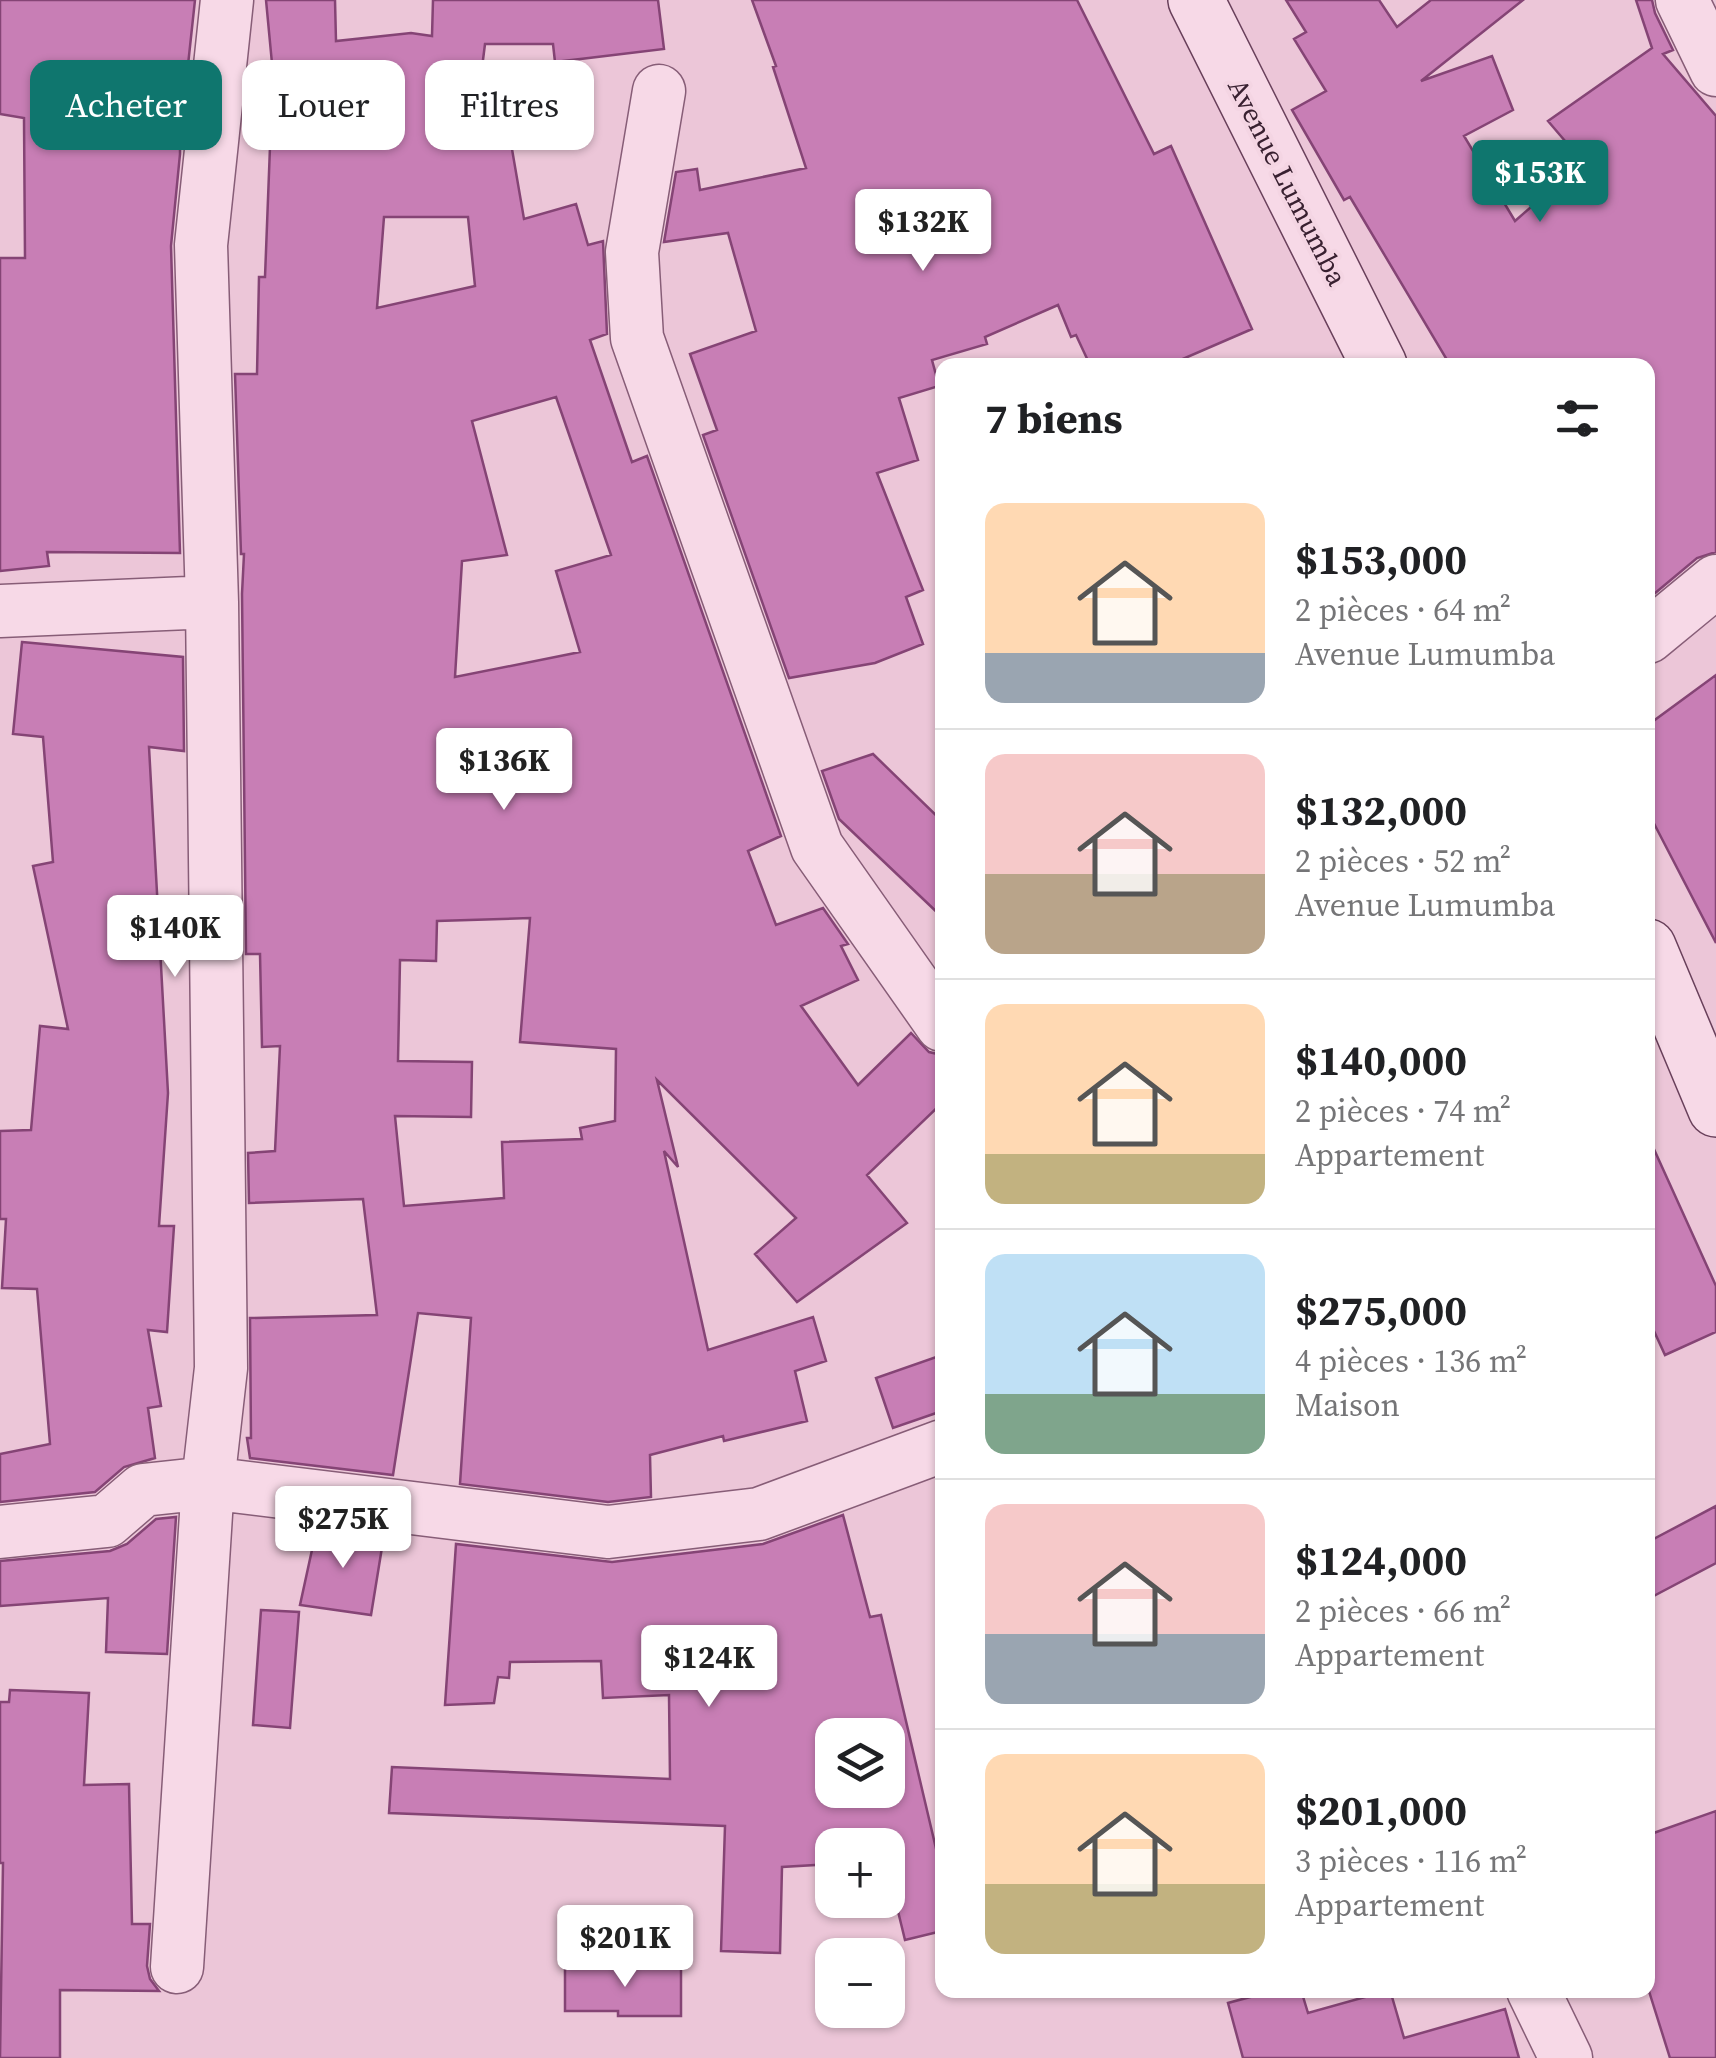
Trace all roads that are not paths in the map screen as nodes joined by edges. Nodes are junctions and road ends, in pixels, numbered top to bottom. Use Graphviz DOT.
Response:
graph roads {
  1 [pos="227,0"];
  2 [pos="1196,0"];
  3 [pos="1682,0"];
  4 [pos="1716,70"];
  5 [pos="659,91"];
  6 [pos="1375,358"];
  7 [pos="1716,581"];
  8 [pos="212,602"];
  9 [pos="0,612"];
  10 [pos="1655,631"];
  11 [pos="1655,963"];
  12 [pos="935,1016"];
  13 [pos="1712,1089"];
  14 [pos="935,1449"];
  15 [pos="208,1483"];
  16 [pos="0,1532"];
  17 [pos="178,1967"];
  18 [pos="1537,1998"];
  19 [pos="1566,2058"];
  1 -- 8 [label="street"];
  2 -- 6 [label="main road, Avenue Lumumba"];
  3 -- 4 [label="street"];
  5 -- 12 [label="street"];
  7 -- 10 [label="street"];
  8 -- 9 [label="street"];
  8 -- 15 [label="street"];
  11 -- 13 [label="main road"];
  14 -- 15 [label="street"];
  15 -- 16 [label="street"];
  15 -- 17 [label="street"];
  18 -- 19 [label="street"];
}
